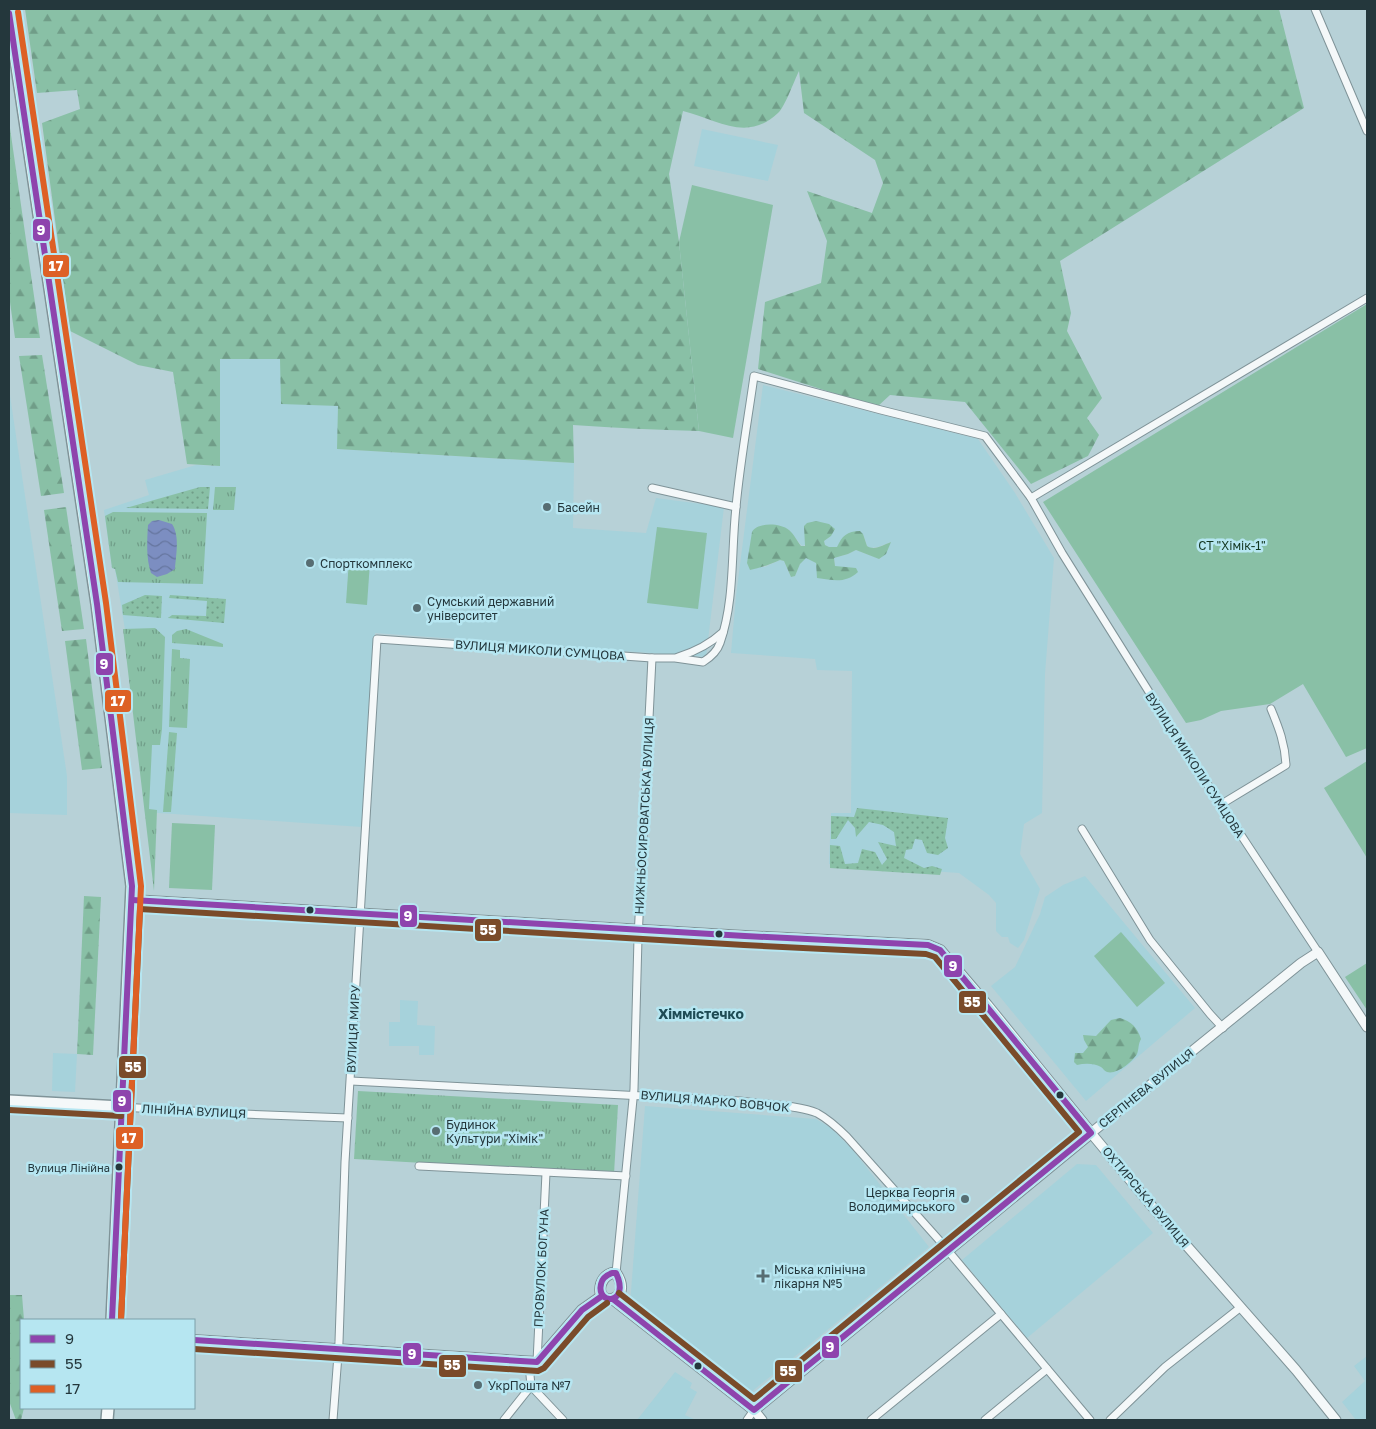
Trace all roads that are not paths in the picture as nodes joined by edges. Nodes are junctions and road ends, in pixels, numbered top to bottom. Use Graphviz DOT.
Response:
graph roads {
  1 [pos="1315,9"];
  2 [pos="9,13"];
  3 [pos="1367,131"];
  4 [pos="1367,298"];
  5 [pos="652,488"];
  6 [pos="1031,498"];
  7 [pos="736,507"];
  8 [pos="723,632"];
  9 [pos="377,638"];
  10 [pos="652,658"];
  11 [pos="675,658"];
  12 [pos="1271,709"];
  13 [pos="1220,805"];
  14 [pos="1082,829"];
  15 [pos="132,900"];
  16 [pos="360,914"];
  17 [pos="638,930"];
  18 [pos="1318,952"];
  19 [pos="1367,1027"];
  20 [pos="1223,1028"];
  21 [pos="351,1081"];
  22 [pos="633,1095"];
  23 [pos="9,1101"];
  24 [pos="121,1107"];
  25 [pos="348,1118"];
  26 [pos="1091,1133"];
  27 [pos="419,1166"];
  28 [pos="546,1173"];
  29 [pos="626,1176"];
  30 [pos="948,1252"];
  31 [pos="616,1273"];
  32 [pos="602,1296"];
  33 [pos="614,1300"];
  34 [pos="1241,1308"];
  35 [pos="1001,1314"];
  36 [pos="112,1319"];
  37 [pos="195,1340"];
  38 [pos="338,1349"];
  39 [pos="536,1362"];
  40 [pos="1047,1369"];
  41 [pos="531,1386"];
  42 [pos="754,1410"];
  43 [pos="333,1420"];
  44 [pos="504,1420"];
  45 [pos="563,1420"];
  46 [pos="747,1420"];
  47 [pos="762,1420"];
  48 [pos="872,1420"];
  49 [pos="986,1420"];
  50 [pos="1090,1420"];
  51 [pos="1110,1420"];
  52 [pos="1336,1420"];
  1 -- 3 [label="street"];
  2 -- 15 [label="main road"];
  4 -- 6 [label="street"];
  5 -- 7 [label="street"];
  6 -- 7 [label="street, ВУЛИЦЯ МИКОЛИ СУМЦОВА"];
  6 -- 13 [label="street, ВУЛИЦЯ МИКОЛИ СУМЦОВА"];
  7 -- 8 [label="street"];
  8 -- 11 [label="street"];
  8 -- 11 [label="street, ВУЛИЦЯ МИКОЛИ СУМЦОВА"];
  9 -- 10 [label="street, ВУЛИЦЯ МИКОЛИ СУМЦОВА"];
  9 -- 16 [label="street, ВУЛИЦЯ МИРУ"];
  10 -- 11 [label="street, ВУЛИЦЯ МИКОЛИ СУМЦОВА"];
  10 -- 17 [label="street, НИЖНЬОСИРОВАТСЬКА ВУЛИЦЯ"];
  12 -- 13 [label="street"];
  13 -- 18 [label="street, ВУЛИЦЯ МИКОЛИ СУМЦОВА"];
  14 -- 20 [label="street"];
  15 -- 16 [label="main road, ОХТИРСЬКА ВУЛИЦЯ"];
  15 -- 24 [label="main road"];
  16 -- 17 [label="main road, ОХТИРСЬКА ВУЛИЦЯ"];
  16 -- 21 [label="street, ВУЛИЦЯ МИРУ"];
  17 -- 22 [label="street, НИЖНЬОСИРОВАТСЬКА ВУЛИЦЯ"];
  17 -- 26 [label="main road, ОХТИРСЬКА ВУЛИЦЯ"];
  18 -- 19 [label="street, ВУЛИЦЯ МИКОЛИ СУМЦОВА"];
  18 -- 20 [label="street, СЕРПНЕВА ВУЛИЦЯ"];
  20 -- 26 [label="street, СЕРПНЕВА ВУЛИЦЯ"];
  21 -- 22 [label="street, ВУЛИЦЯ МАРКО ВОВЧОК"];
  21 -- 25 [label="street, ВУЛИЦЯ МИРУ"];
  22 -- 29 [label="street, НИЖНЬОСИРОВАТСЬКА ВУЛИЦЯ"];
  22 -- 30 [label="street, ВУЛИЦЯ МАРКО ВОВЧОК"];
  23 -- 24 [label="main road, ЛІНІЙНА ВУЛИЦЯ"];
  24 -- 25 [label="street, ЛІНІЙНА ВУЛИЦЯ"];
  24 -- 36 [label="main road"];
  25 -- 38 [label="street, ВУЛИЦЯ МИРУ"];
  26 -- 30 [label="main road, СЕРПНЕВА ВУЛИЦЯ"];
  26 -- 34 [label="street, ОХТИРСЬКА ВУЛИЦЯ"];
  27 -- 28 [label="street"];
  28 -- 29 [label="street"];
  28 -- 39 [label="street, ПРОВУЛОК БОГУНА"];
  29 -- 31 [label="street, НИЖНЬОСИРОВАТСЬКА ВУЛИЦЯ"];
  30 -- 35 [label="street, ВУЛИЦЯ МАРКО ВОВЧОК"];
  30 -- 42 [label="main road, СЕРПНЕВА ВУЛИЦЯ"];
  31 -- 32 [label="main road"];
  31 -- 33 [label="main road, НИЖНЬОСИРОВАТСЬКА ВУЛИЦЯ"];
  32 -- 33 [label="main road"];
  32 -- 39 [label="main road"];
  33 -- 42 [label="main road"];
  34 -- 51 [label="street"];
  34 -- 52 [label="street, ОХТИРСЬКА ВУЛИЦЯ"];
  35 -- 40 [label="street, ВУЛИЦЯ МАРКО ВОВЧОК"];
  35 -- 48 [label="street"];
  37 -- 38 [label="main road"];
  38 -- 39 [label="main road"];
  38 -- 43 [label="street, ВУЛИЦЯ МИРУ"];
  39 -- 41 [label="street"];
  40 -- 49 [label="street"];
  40 -- 50 [label="street, ВУЛИЦЯ МАРКО ВОВЧОК"];
  41 -- 44 [label="street"];
  41 -- 45 [label="street"];
  42 -- 46 [label="street, СЕРПНЕВА ВУЛИЦЯ"];
  42 -- 47 [label="street"];
}
